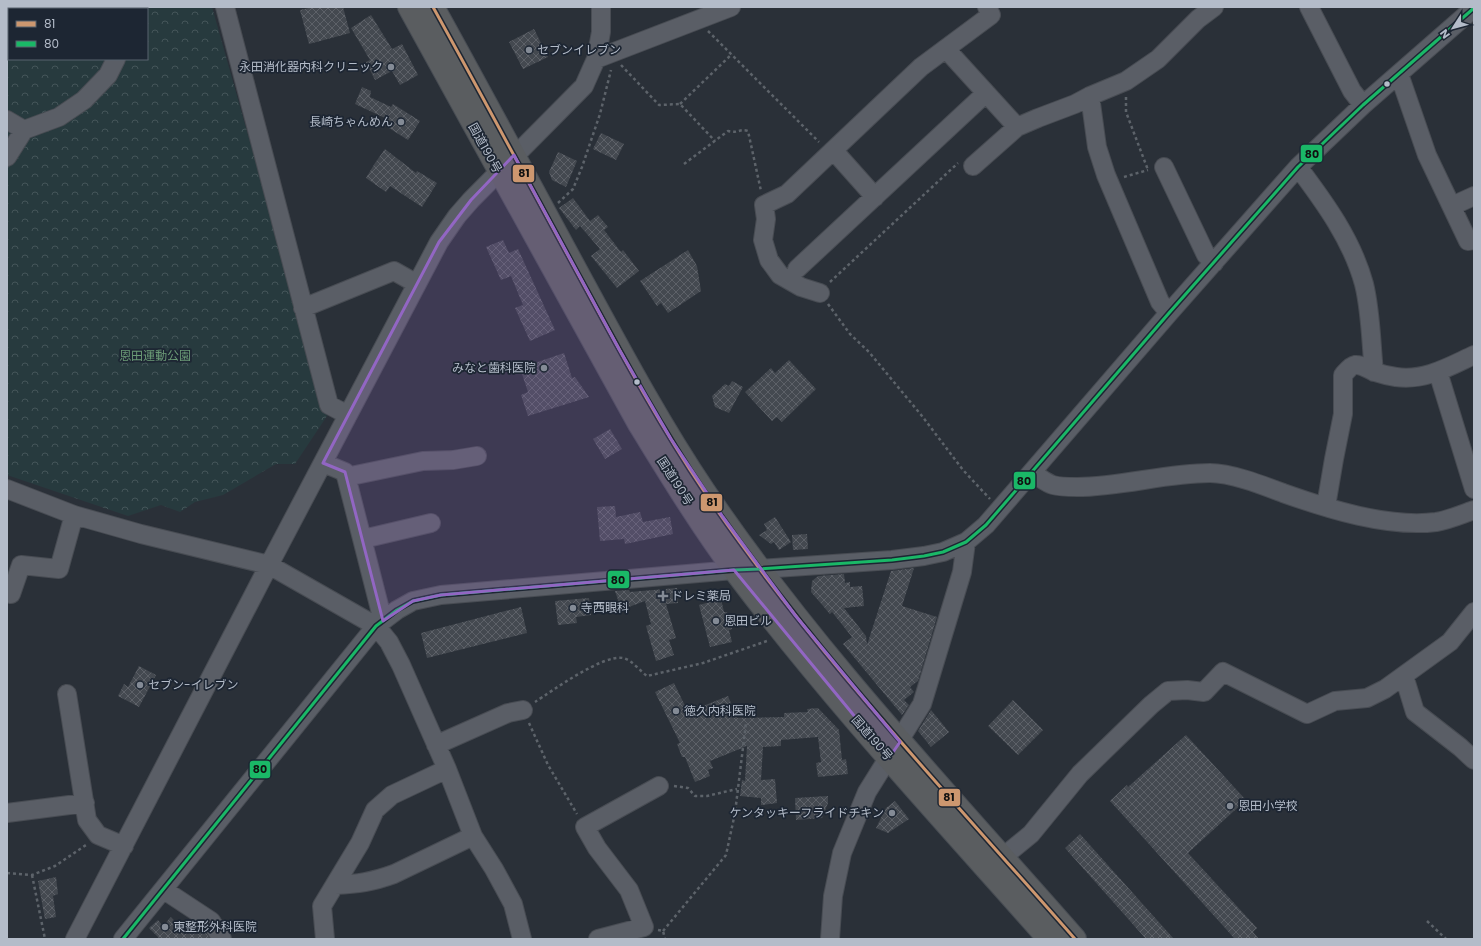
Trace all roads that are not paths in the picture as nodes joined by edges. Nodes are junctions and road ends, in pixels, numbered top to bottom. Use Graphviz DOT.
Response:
graph roads {
  1 [pos="225,7"];
  2 [pos="409,7"];
  3 [pos="433,7"];
  4 [pos="601,7"];
  5 [pos="731,7"];
  6 [pos="987,7"];
  7 [pos="1214,7"];
  8 [pos="1309,7"];
  9 [pos="1474,8"];
  10 [pos="946,49"];
  11 [pos="603,57"];
  12 [pos="116,60"];
  13 [pos="1399,74"];
  14 [pos="986,93"];
  15 [pos="1090,96"];
  16 [pos="1363,105"];
  17 [pos="7,120"];
  18 [pos="1017,127"];
  19 [pos="24,130"];
  20 [pos="832,152"];
  21 [pos="514,156"];
  22 [pos="7,157"];
  23 [pos="967,163"];
  24 [pos="1298,167"];
  25 [pos="1156,169"];
  26 [pos="498,172"];
  27 [pos="1474,196"];
  28 [pos="875,197"];
  29 [pos="1452,206"];
  30 [pos="1474,240"];
  31 [pos="1214,263"];
  32 [pos="797,269"];
  33 [pos="417,284"];
  34 [pos="820,293"];
  35 [pos="303,308"];
  36 [pos="1169,313"];
  37 [pos="1474,355"];
  38 [pos="1374,372"];
  39 [pos="1438,372"];
  40 [pos="348,415"];
  41 [pos="477,456"];
  42 [pos="323,463"];
  43 [pos="1032,473"];
  44 [pos="346,476"];
  45 [pos="7,489"];
  46 [pos="1474,489"];
  47 [pos="1326,506"];
  48 [pos="1474,510"];
  49 [pos="74,515"];
  50 [pos="431,523"];
  51 [pos="362,539"];
  52 [pos="966,542"];
  53 [pos="269,565"];
  54 [pos="760,569"];
  55 [pos="734,570"];
  56 [pos="11,594"];
  57 [pos="1474,612"];
  58 [pos="380,624"];
  59 [pos="1404,676"];
  60 [pos="67,694"];
  61 [pos="523,710"];
  62 [pos="436,745"];
  63 [pos="895,750"];
  64 [pos="1474,760"];
  65 [pos="447,769"];
  66 [pos="659,786"];
  67 [pos="85,802"];
  68 [pos="7,813"];
  69 [pos="473,836"];
  70 [pos="124,846"];
  71 [pos="1003,857"];
  72 [pos="335,885"];
  73 [pos="164,890"];
  74 [pos="75,939"];
  75 [pos="123,939"];
  76 [pos="222,939"];
  77 [pos="325,939"];
  78 [pos="522,939"];
  79 [pos="598,939"];
  80 [pos="830,939"];
  81 [pos="1049,939"];
  82 [pos="1076,939"];
  1 -- 35 [label="street"];
  2 -- 26 [label="highway, 国道190号"];
  3 -- 21 [label="highway, 国道190号"];
  4 -- 11 [label="street"];
  5 -- 11 [label="street"];
  6 -- 10 [label="street"];
  7 -- 15 [label="street"];
  8 -- 16 [label="street"];
  9 -- 13 [label="street"];
  10 -- 14 [label="street"];
  10 -- 20 [label="street"];
  11 -- 21 [label="street"];
  12 -- 19 [label="street"];
  13 -- 16 [label="street"];
  13 -- 29 [label="street"];
  14 -- 18 [label="street"];
  14 -- 28 [label="street"];
  15 -- 18 [label="street"];
  15 -- 36 [label="street"];
  16 -- 24 [label="street"];
  17 -- 19 [label="street"];
  18 -- 23 [label="street"];
  19 -- 22 [label="street"];
  20 -- 28 [label="street"];
  20 -- 34 [label="street"];
  21 -- 26 [label="street"];
  21 -- 54 [label="highway, 国道190号"];
  24 -- 31 [label="street"];
  24 -- 38 [label="street"];
  25 -- 31 [label="street"];
  26 -- 33 [label="street"];
  26 -- 55 [label="highway, 国道190号"];
  27 -- 29 [label="street"];
  28 -- 32 [label="street"];
  29 -- 30 [label="street"];
  31 -- 36 [label="street"];
  33 -- 35 [label="street"];
  33 -- 40 [label="street"];
  35 -- 40 [label="street"];
  36 -- 43 [label="street"];
  37 -- 39 [label="street"];
  38 -- 39 [label="street"];
  38 -- 47 [label="street"];
  39 -- 46 [label="street"];
  40 -- 42 [label="street"];
  41 -- 44 [label="street"];
  42 -- 44 [label="street"];
  42 -- 53 [label="street"];
  43 -- 47 [label="street"];
  43 -- 52 [label="street"];
  44 -- 51 [label="street"];
  45 -- 49 [label="street"];
  47 -- 48 [label="street"];
  49 -- 53 [label="street"];
  49 -- 56 [label="street"];
  50 -- 51 [label="street"];
  51 -- 58 [label="street"];
  52 -- 54 [label="street"];
  52 -- 63 [label="street"];
  53 -- 58 [label="street"];
  53 -- 70 [label="street"];
  54 -- 55 [label="street"];
  54 -- 63 [label="highway, 国道190号"];
  55 -- 58 [label="street"];
  55 -- 63 [label="highway, 国道190号"];
  57 -- 59 [label="street"];
  58 -- 62 [label="street"];
  58 -- 73 [label="street"];
  59 -- 64 [label="street"];
  59 -- 71 [label="street"];
  60 -- 67 [label="street"];
  61 -- 62 [label="street"];
  62 -- 65 [label="street"];
  63 -- 71 [label="highway, 国道190号"];
  63 -- 80 [label="street"];
  63 -- 81 [label="highway, 国道190号"];
  65 -- 69 [label="street"];
  65 -- 72 [label="street"];
  66 -- 79 [label="street"];
  67 -- 68 [label="street"];
  67 -- 70 [label="street"];
  69 -- 72 [label="street"];
  69 -- 78 [label="street"];
  70 -- 74 [label="street"];
  71 -- 82 [label="highway, 国道190号"];
  72 -- 77 [label="street"];
  73 -- 75 [label="street"];
  73 -- 76 [label="street"];
}
